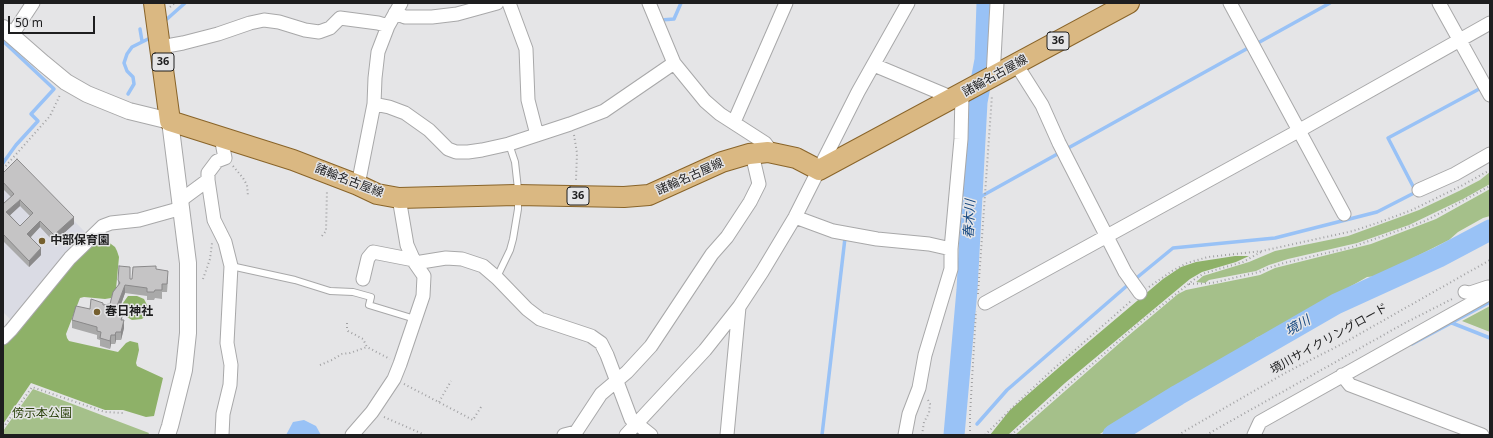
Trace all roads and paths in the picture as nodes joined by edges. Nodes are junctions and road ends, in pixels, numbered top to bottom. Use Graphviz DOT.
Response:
graph roads {
  1 [pos="32,3"];
  2 [pos="154,3"];
  3 [pos="497,3"];
  4 [pos="509,3"];
  5 [pos="649,3"];
  6 [pos="786,3"];
  7 [pos="908,3"];
  8 [pos="998,3"];
  9 [pos="1129,3"];
  10 [pos="1230,3"];
  11 [pos="1439,3"];
  12 [pos="398,8"];
  13 [pos="1490,23"];
  14 [pos="388,26"];
  15 [pos="8,31"];
  16 [pos="1460,40"];
  17 [pos="161,47"];
  18 [pos="674,63"];
  19 [pos="1016,64"];
  20 [pos="874,65"];
  21 [pos="991,78"];
  22 [pos="66,82"];
  23 [pos="960,95"];
  24 [pos="1490,95"];
  25 [pos="374,104"];
  26 [pos="170,121"];
  27 [pos="734,122"];
  28 [pos="570,124"];
  29 [pos="1300,130"];
  30 [pos="537,135"];
  31 [pos="220,138"];
  32 [pos="509,144"];
  33 [pos="760,153"];
  34 [pos="1490,154"];
  35 [pos="225,158"];
  36 [pos="3,169"];
  37 [pos="819,170"];
  38 [pos="1490,170"];
  39 [pos="328,173"];
  40 [pos="208,180"];
  41 [pos="358,185"];
  42 [pos="1490,186"];
  43 [pos="1419,190"];
  44 [pos="248,196"];
  45 [pos="518,196"];
  46 [pos="575,196"];
  47 [pos="399,198"];
  48 [pos="181,204"];
  49 [pos="1344,214"];
  50 [pos="795,217"];
  51 [pos="217,226"];
  52 [pos="322,236"];
  53 [pos="1107,236"];
  54 [pos="951,249"];
  55 [pos="1262,251"];
  56 [pos="1490,260"];
  57 [pos="414,262"];
  58 [pos="231,266"];
  59 [pos="496,278"];
  60 [pos="363,279"];
  61 [pos="202,280"];
  62 [pos="1189,284"];
  63 [pos="1490,286"];
  64 [pos="1465,292"];
  65 [pos="1140,293"];
  66 [pos="1490,293"];
  67 [pos="980,301"];
  68 [pos="739,307"];
  69 [pos="415,319"];
  70 [pos="347,323"];
  71 [pos="3,338"];
  72 [pos="367,347"];
  73 [pos="400,364"];
  74 [pos="320,365"];
  75 [pos="1342,375"];
  76 [pos="394,379"];
  77 [pos="451,381"];
  78 [pos="616,381"];
  79 [pos="920,388"];
  80 [pos="439,402"];
  81 [pos="481,407"];
  82 [pos="372,412"];
  83 [pos="123,413"];
  84 [pos="637,422"];
  85 [pos="3,428"];
  86 [pos="166,435"];
  87 [pos="222,435"];
  88 [pos="352,435"];
  89 [pos="425,435"];
  90 [pos="564,435"];
  91 [pos="626,435"];
  92 [pos="651,435"];
  93 [pos="727,435"];
  94 [pos="905,435"];
  95 [pos="922,435"];
  96 [pos="970,435"];
  97 [pos="985,435"];
  98 [pos="1011,435"];
  99 [pos="1178,435"];
  100 [pos="1206,435"];
  101 [pos="1254,435"];
  102 [pos="1482,435"];
  1 -- 15 [label="street"];
  2 -- 17 [label="main road, 36"];
  3 -- 12 [label="street"];
  4 -- 30 [label="street"];
  5 -- 18 [label="street"];
  6 -- 27 [label="street"];
  7 -- 20 [label="street"];
  8 -- 21 [label="street"];
  9 -- 19 [label="main road, 諸輪名古屋線 / 36"];
  10 -- 29 [label="street"];
  11 -- 16 [label="street"];
  12 -- 14 [label="street"];
  13 -- 16 [label="street"];
  14 -- 17 [label="street"];
  14 -- 25 [label="street"];
  15 -- 22 [label="street"];
  16 -- 24 [label="street"];
  16 -- 29 [label="street"];
  17 -- 26 [label="main road, 36"];
  18 -- 27 [label="street"];
  18 -- 28 [label="street"];
  19 -- 21 [label="main road, 諸輪名古屋線 / 36"];
  19 -- 53 [label="street"];
  20 -- 23 [label="street"];
  20 -- 37 [label="street"];
  21 -- 23 [label="main road, 諸輪名古屋線 / 36"];
  21 -- 67 [label="path"];
  22 -- 26 [label="street"];
  22 -- 36 [label="path"];
  23 -- 37 [label="main road, 諸輪名古屋線 / 36"];
  23 -- 54 [label="street"];
  25 -- 32 [label="street"];
  25 -- 41 [label="street"];
  26 -- 31 [label="main road, 諸輪名古屋線 / 36"];
  26 -- 48 [label="street"];
  27 -- 33 [label="street"];
  28 -- 30 [label="street"];
  28 -- 46 [label="path"];
  29 -- 49 [label="street"];
  29 -- 53 [label="street"];
  30 -- 32 [label="street"];
  31 -- 35 [label="street"];
  31 -- 39 [label="main road, 諸輪名古屋線 / 36"];
  32 -- 45 [label="lane"];
  33 -- 37 [label="main road, 諸輪名古屋線 / 36"];
  33 -- 46 [label="main road, 諸輪名古屋線 / 36"];
  33 -- 78 [label="street"];
  34 -- 43 [label="street"];
  35 -- 40 [label="street"];
  35 -- 44 [label="path"];
  37 -- 50 [label="street"];
  38 -- 55 [label="path"];
  39 -- 41 [label="main road, 諸輪名古屋線 / 36"];
  39 -- 52 [label="path"];
  40 -- 48 [label="street"];
  40 -- 51 [label="street"];
  41 -- 47 [label="main road, 諸輪名古屋線 / 36"];
  42 -- 62 [label="path"];
  45 -- 46 [label="main road, 諸輪名古屋線 / 36"];
  45 -- 47 [label="main road, 諸輪名古屋線 / 36"];
  45 -- 59 [label="lane"];
  47 -- 57 [label="street"];
  48 -- 71 [label="street"];
  48 -- 86 [label="street"];
  50 -- 54 [label="street"];
  50 -- 68 [label="street"];
  51 -- 58 [label="street"];
  51 -- 61 [label="path"];
  53 -- 65 [label="street"];
  53 -- 67 [label="street"];
  54 -- 79 [label="street"];
  55 -- 62 [label="path"];
  55 -- 65 [label="path"];
  56 -- 99 [label="path, 境川サイクリングロード"];
  57 -- 59 [label="street"];
  57 -- 60 [label="street"];
  57 -- 69 [label="street"];
  58 -- 69 [label="lane"];
  58 -- 87 [label="street"];
  59 -- 78 [label="street"];
  62 -- 98 [label="path"];
  63 -- 64 [label="street"];
  64 -- 100 [label="path"];
  65 -- 97 [label="path"];
  66 -- 75 [label="street"];
  67 -- 96 [label="path"];
  68 -- 84 [label="street"];
  68 -- 93 [label="street"];
  69 -- 73 [label="street"];
  70 -- 72 [label="path"];
  72 -- 73 [label="path"];
  72 -- 74 [label="path"];
  73 -- 76 [label="street"];
  75 -- 101 [label="street"];
  75 -- 102 [label="street"];
  76 -- 80 [label="path"];
  76 -- 82 [label="street"];
  77 -- 80 [label="path"];
  78 -- 84 [label="street"];
  78 -- 90 [label="street"];
  79 -- 94 [label="street"];
  79 -- 95 [label="path"];
  80 -- 81 [label="path"];
  82 -- 88 [label="street"];
  82 -- 89 [label="path"];
  83 -- 85 [label="path"];
  84 -- 91 [label="street"];
  84 -- 92 [label="street"];
}
